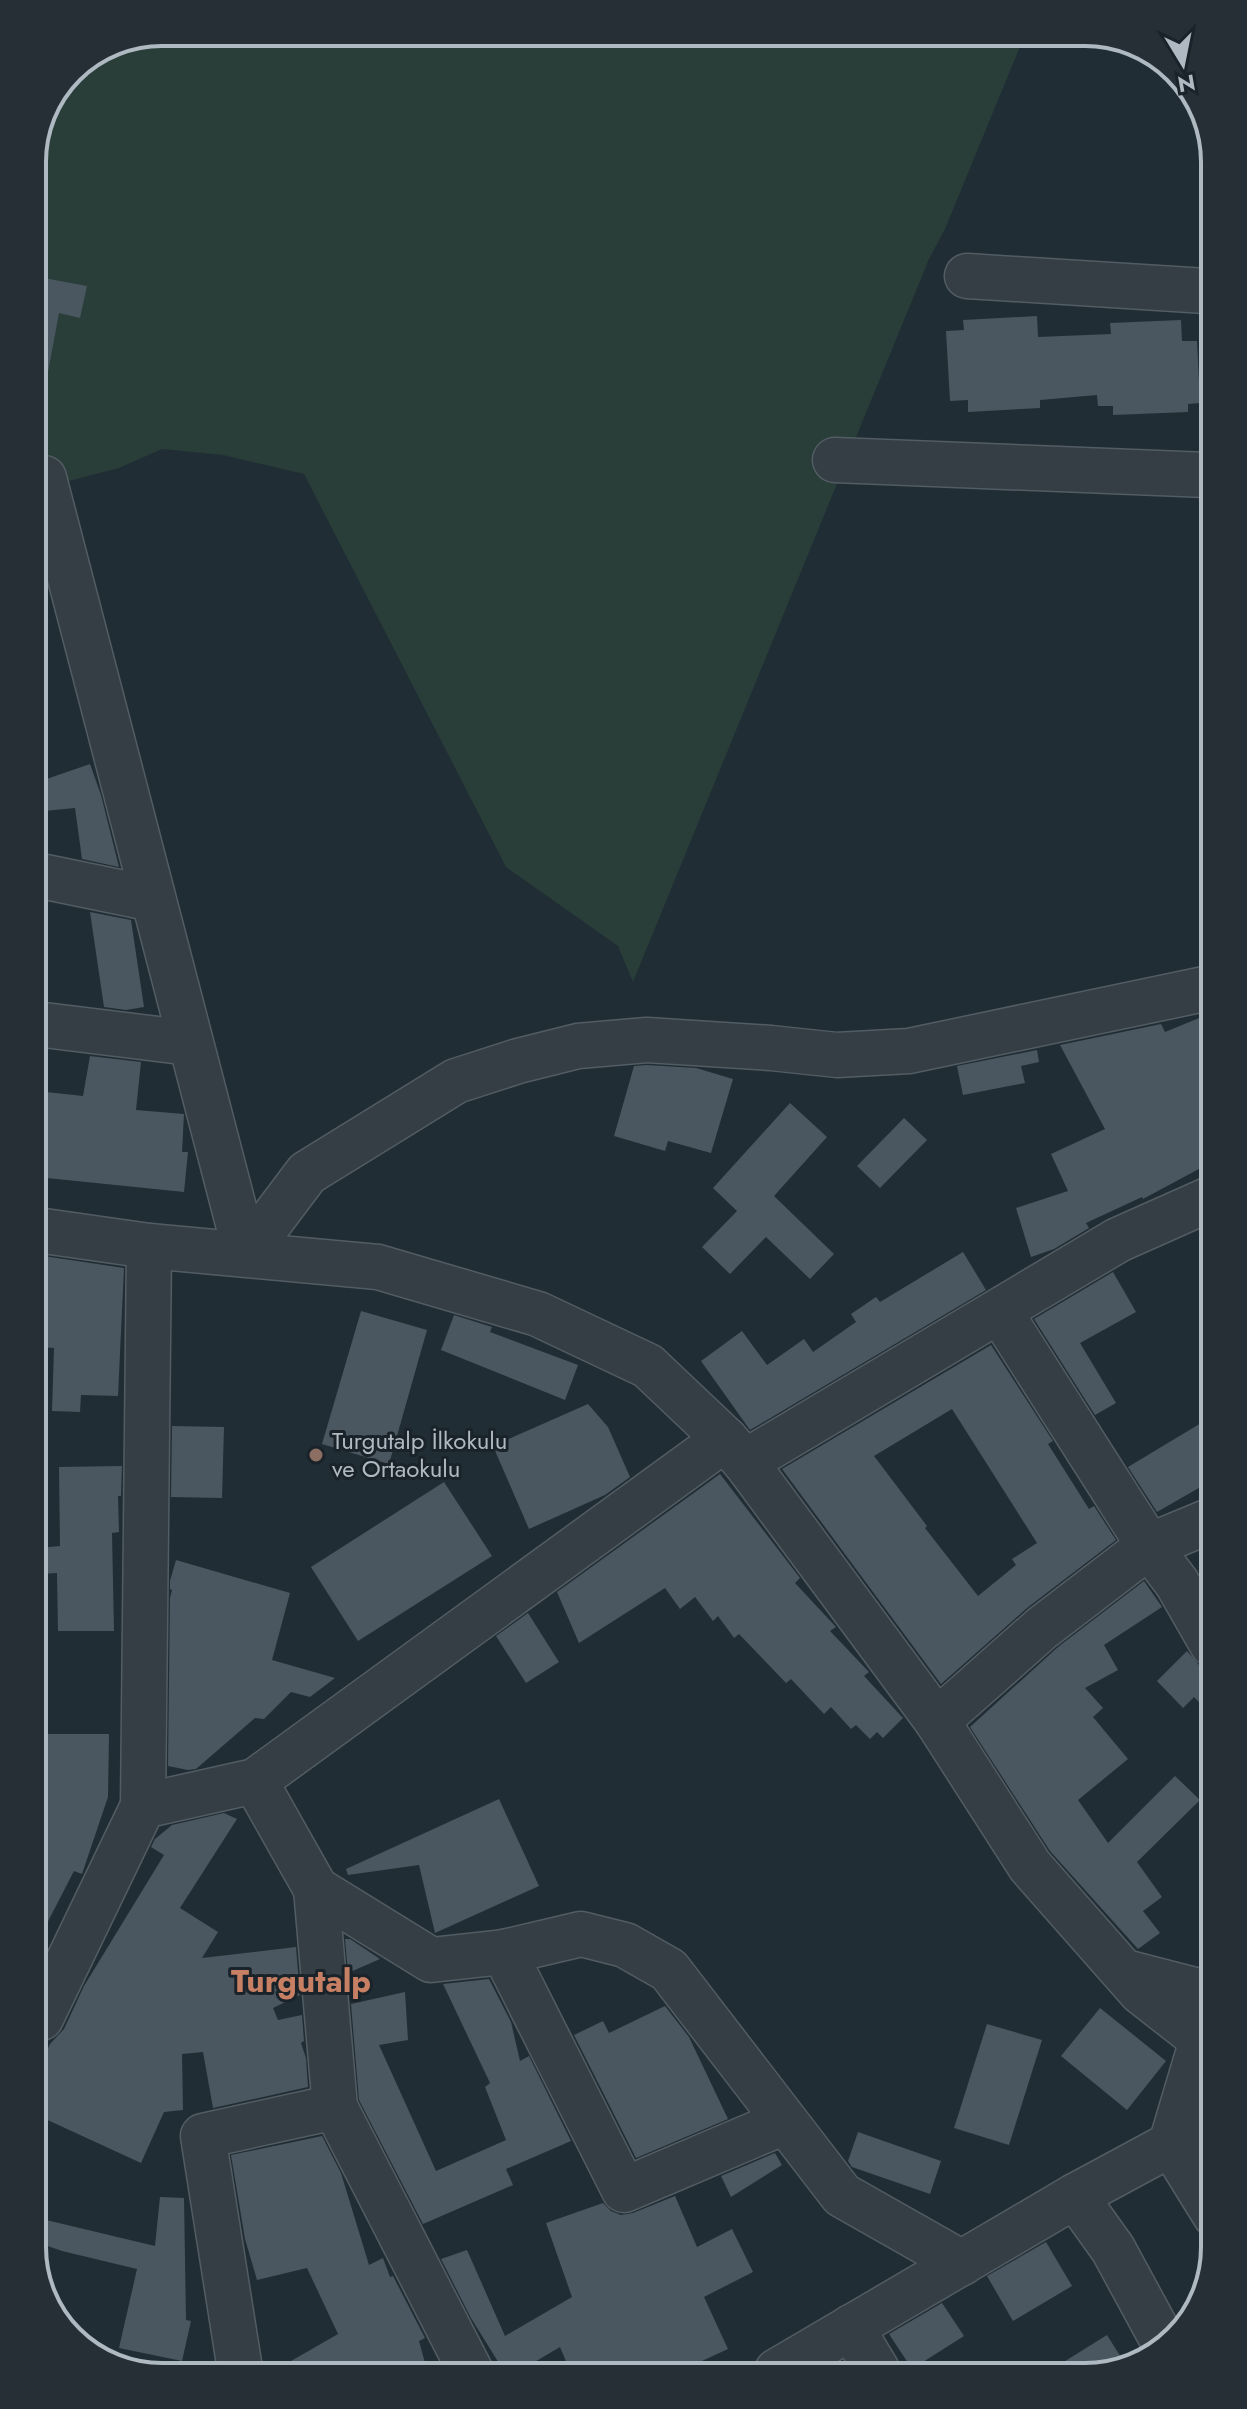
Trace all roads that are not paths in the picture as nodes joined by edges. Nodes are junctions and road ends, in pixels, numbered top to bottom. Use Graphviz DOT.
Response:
graph roads {
  1 [pos="967,276"];
  2 [pos="1201,291"];
  3 [pos="835,460"];
  4 [pos="1201,475"];
  5 [pos="46,486"];
  6 [pos="46,877"];
  7 [pos="153,899"];
  8 [pos="1201,990"];
  9 [pos="46,1025"];
  10 [pos="190,1043"];
  11 [pos="1201,1203"];
  12 [pos="46,1231"];
  13 [pos="149,1246"];
  14 [pos="246,1254"];
  15 [pos="1000,1312"];
  16 [pos="735,1450"];
  17 [pos="1201,1525"];
  18 [pos="1149,1546"];
  19 [pos="1201,1625"];
  20 [pos="937,1721"];
  21 [pos="255,1781"];
  22 [pos="143,1806"];
  23 [pos="316,1889"];
  24 [pos="504,1952"];
  25 [pos="1123,1972"];
  26 [pos="1201,1992"];
  27 [pos="46,2004"];
  28 [pos="1201,2039"];
  29 [pos="1201,2064"];
  30 [pos="335,2107"];
  31 [pos="784,2122"];
  32 [pos="1201,2128"];
  33 [pos="1171,2144"];
  34 [pos="1201,2192"];
  35 [pos="1075,2196"];
  36 [pos="962,2263"];
  37 [pos="851,2327"];
  38 [pos="1160,2335"];
  39 [pos="239,2363"];
  40 [pos="466,2363"];
  41 [pos="790,2363"];
  42 [pos="873,2363"];
  1 -- 2 [label="street"];
  3 -- 4 [label="street"];
  5 -- 7 [label="street"];
  6 -- 7 [label="street"];
  7 -- 10 [label="street"];
  8 -- 14 [label="street"];
  9 -- 10 [label="street"];
  10 -- 14 [label="street"];
  11 -- 15 [label="street"];
  12 -- 13 [label="street"];
  13 -- 14 [label="street"];
  13 -- 22 [label="street"];
  14 -- 16 [label="street"];
  15 -- 16 [label="street"];
  15 -- 18 [label="street"];
  16 -- 20 [label="street"];
  16 -- 21 [label="street"];
  17 -- 18 [label="street"];
  18 -- 19 [label="street"];
  18 -- 20 [label="street"];
  20 -- 25 [label="street"];
  21 -- 22 [label="street"];
  21 -- 23 [label="street"];
  22 -- 27 [label="street"];
  23 -- 24 [label="street"];
  23 -- 30 [label="street"];
  24 -- 31 [label="street"];
  24 -- 31 [label="street"];
  25 -- 26 [label="street"];
  25 -- 28 [label="street"];
  29 -- 33 [label="street"];
  30 -- 39 [label="street"];
  30 -- 40 [label="street"];
  31 -- 36 [label="street"];
  32 -- 33 [label="street"];
  33 -- 34 [label="street"];
  33 -- 35 [label="street"];
  35 -- 36 [label="street"];
  35 -- 38 [label="street"];
  36 -- 37 [label="street"];
  37 -- 41 [label="street"];
  37 -- 42 [label="street"];
}
